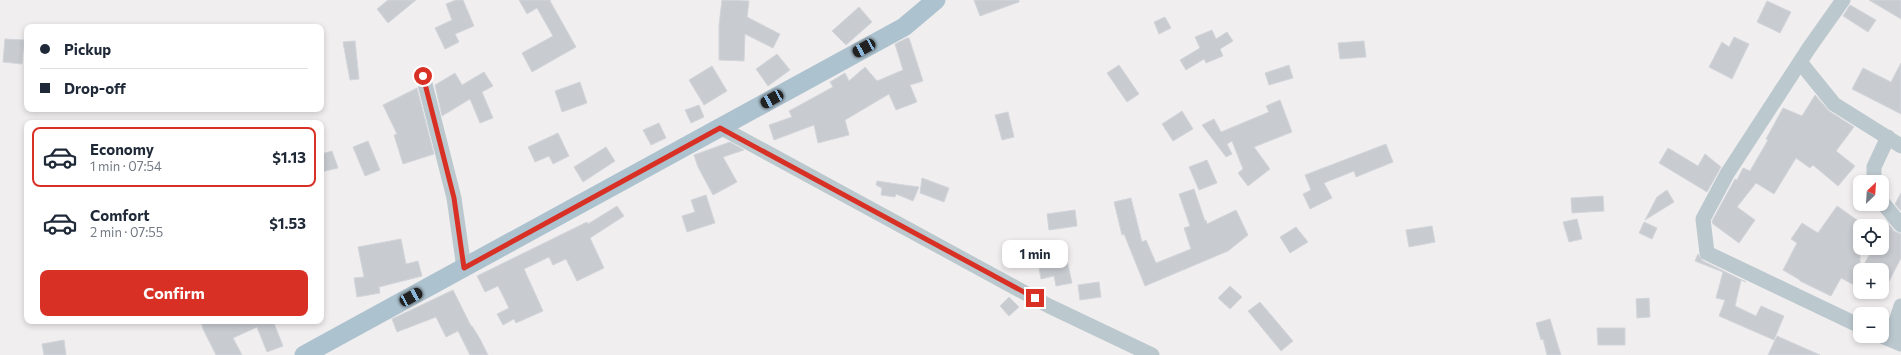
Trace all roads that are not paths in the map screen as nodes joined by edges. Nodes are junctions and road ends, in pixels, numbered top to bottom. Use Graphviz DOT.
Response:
graph roads {
  1 [pos="936,0"];
  2 [pos="1843,0"];
  3 [pos="1800,62"];
  4 [pos="423,76"];
  5 [pos="720,128"];
  6 [pos="1888,137"];
  7 [pos="1901,146"];
  8 [pos="1874,175"];
  9 [pos="1889,210"];
  10 [pos="1901,225"];
  11 [pos="464,268"];
  12 [pos="1901,306"];
  13 [pos="1853,323"];
  14 [pos="1889,338"];
  15 [pos="1901,342"];
  16 [pos="304,355"];
  17 [pos="1152,355"];
  1 -- 5 [label="main road"];
  2 -- 3 [label="street"];
  3 -- 6 [label="street"];
  3 -- 13 [label="street"];
  4 -- 11 [label="street"];
  5 -- 11 [label="main road"];
  5 -- 17 [label="street"];
  6 -- 7 [label="street"];
  6 -- 8 [label="street"];
  9 -- 10 [label="street"];
  11 -- 16 [label="main road"];
  12 -- 15 [label="street"];
  14 -- 15 [label="street"];
}
